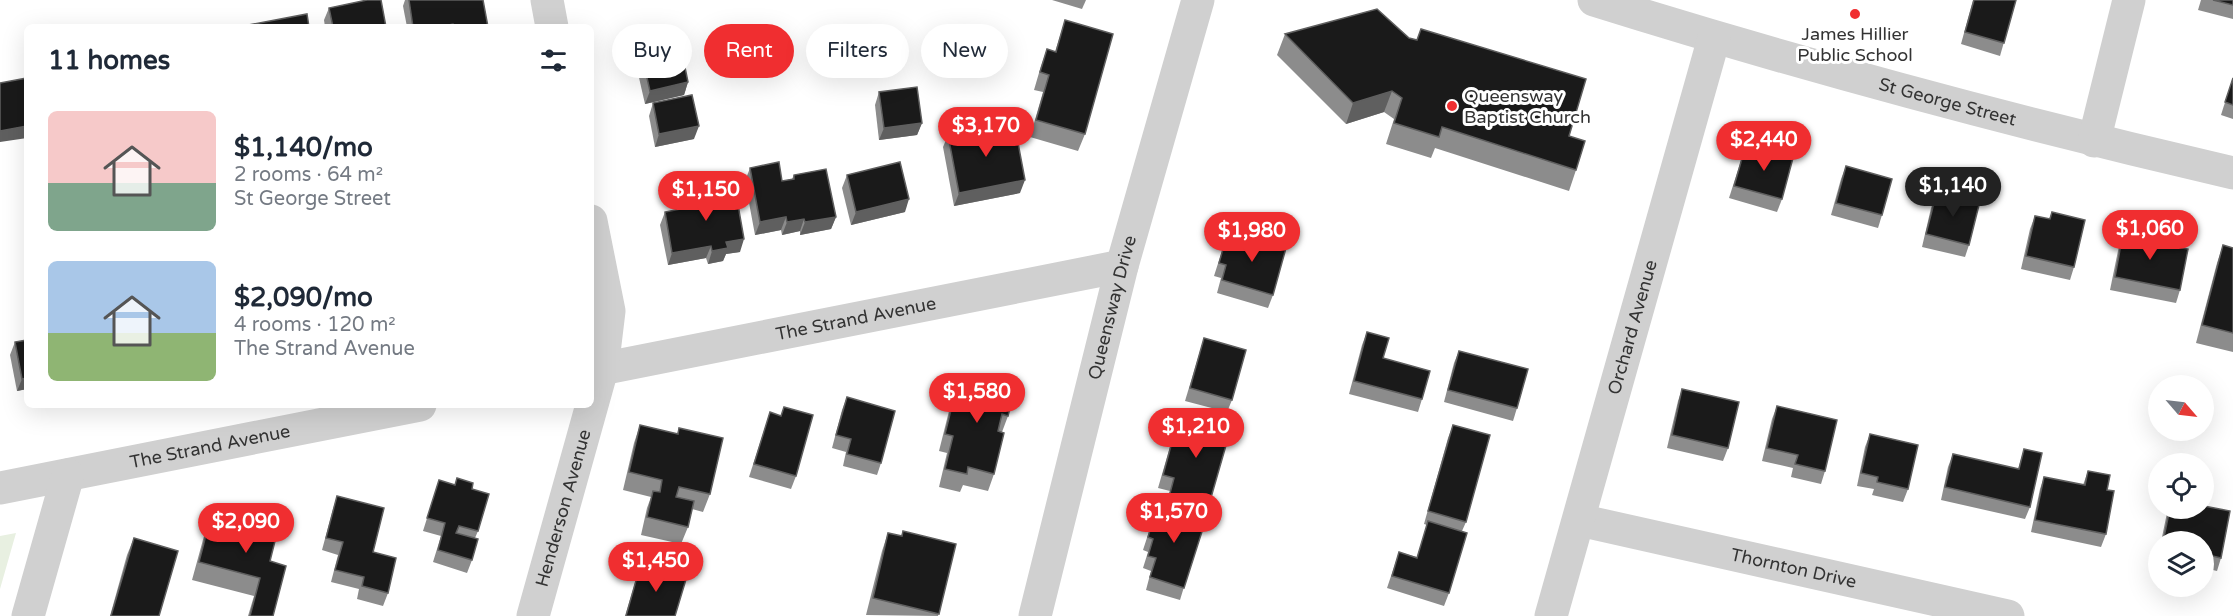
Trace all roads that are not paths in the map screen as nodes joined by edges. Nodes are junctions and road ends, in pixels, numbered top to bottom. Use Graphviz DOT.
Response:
graph roads {
  1 [pos="547,0"];
  2 [pos="1198,0"];
  3 [pos="1594,0"];
  4 [pos="2129,0"];
  5 [pos="551,24"];
  6 [pos="1714,38"];
  7 [pos="2094,141"];
  8 [pos="2233,173"];
  9 [pos="594,237"];
  10 [pos="1122,266"];
  11 [pos="596,370"];
  12 [pos="405,408"];
  13 [pos="586,408"];
  14 [pos="68,475"];
  15 [pos="0,488"];
  16 [pos="1579,520"];
  17 [pos="28,616"];
  18 [pos="532,616"];
  19 [pos="1035,616"];
  20 [pos="1551,616"];
  21 [pos="2008,616"];
  1 -- 5 [label="street"];
  2 -- 10 [label="street, Queensway Drive"];
  3 -- 6 [label="street, St George Street"];
  4 -- 7 [label="street"];
  6 -- 7 [label="street, St George Street"];
  6 -- 16 [label="street, Orchard Avenue"];
  7 -- 8 [label="street, St George Street"];
  9 -- 11 [label="street, Henderson Avenue"];
  10 -- 11 [label="street, The Strand Avenue"];
  10 -- 19 [label="street, Queensway Drive"];
  12 -- 14 [label="street, The Strand Avenue"];
  13 -- 18 [label="street, Henderson Avenue"];
  14 -- 15 [label="street, The Strand Avenue"];
  14 -- 17 [label="street"];
  16 -- 20 [label="street, Orchard Avenue"];
  16 -- 21 [label="street, Thornton Drive"];
}
